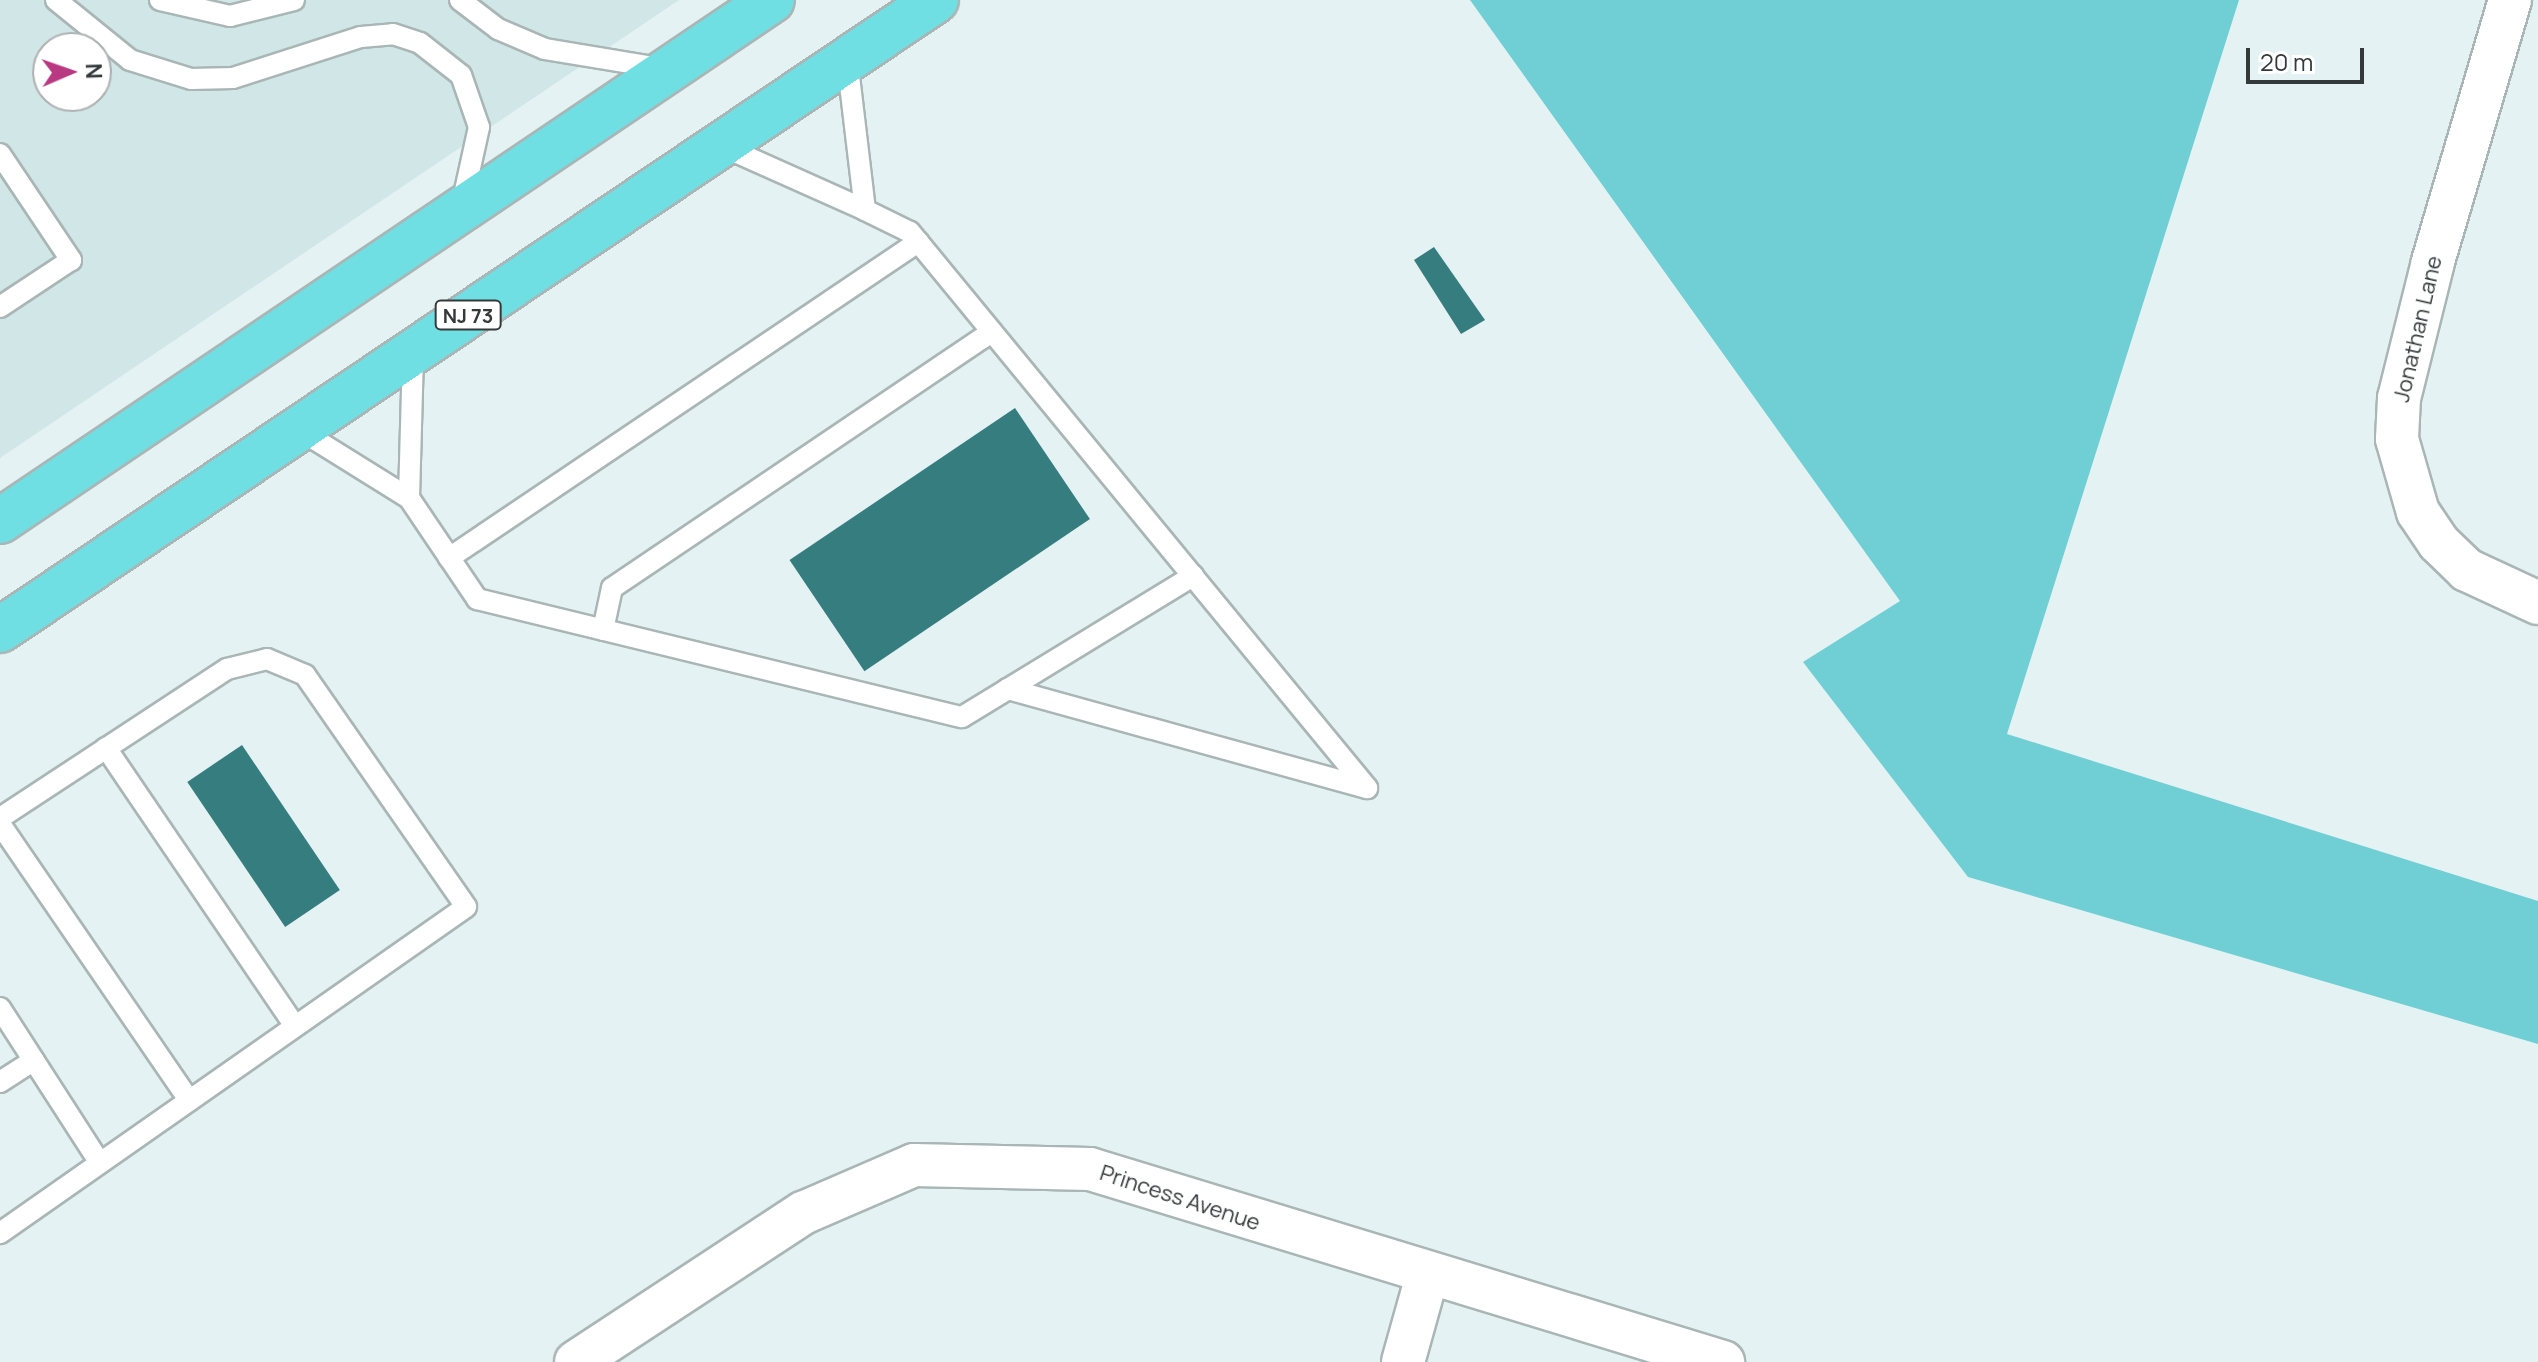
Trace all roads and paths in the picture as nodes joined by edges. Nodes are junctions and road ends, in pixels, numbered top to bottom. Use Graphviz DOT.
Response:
graph roads {
  1 [pos="56,0"];
  2 [pos="160,0"];
  3 [pos="294,0"];
  4 [pos="460,0"];
  5 [pos="772,0"];
  6 [pos="936,0"];
  7 [pos="2510,0"];
  8 [pos="847,59"];
  9 [pos="668,69"];
  10 [pos="720,145"];
  11 [pos="3,166"];
  12 [pos="461,207"];
  13 [pos="865,210"];
  14 [pos="918,242"];
  15 [pos="0,307"];
  16 [pos="992,332"];
  17 [pos="413,352"];
  18 [pos="298,429"];
  19 [pos="409,498"];
  20 [pos="0,521"];
  21 [pos="449,558"];
  22 [pos="1193,576"];
  23 [pos="2538,603"];
  24 [pos="0,630"];
  25 [pos="603,630"];
  26 [pos="1007,689"];
  27 [pos="106,748"];
  28 [pos="0,821"];
  29 [pos="0,1008"];
  30 [pos="295,1026"];
  31 [pos="34,1060"];
  32 [pos="0,1082"];
  33 [pos="189,1100"];
  34 [pos="100,1163"];
  35 [pos="0,1233"];
  36 [pos="1427,1276"];
  37 [pos="576,1362"];
  38 [pos="1403,1362"];
  39 [pos="1723,1362"];
  1 -- 12 [label="lane"];
  2 -- 3 [label="lane"];
  4 -- 9 [label="lane"];
  5 -- 9 [label="highway"];
  6 -- 8 [label="highway, NJ 73"];
  7 -- 23 [label="street, Jonathan Lane"];
  8 -- 10 [label="highway, NJ 73"];
  8 -- 13 [label="lane"];
  9 -- 12 [label="highway"];
  10 -- 13 [label="lane"];
  10 -- 17 [label="highway, NJ 73"];
  11 -- 15 [label="lane"];
  12 -- 20 [label="highway"];
  13 -- 14 [label="lane"];
  14 -- 16 [label="lane"];
  14 -- 21 [label="lane"];
  16 -- 22 [label="lane"];
  16 -- 25 [label="lane"];
  17 -- 18 [label="highway, NJ 73"];
  17 -- 19 [label="lane"];
  18 -- 19 [label="lane"];
  18 -- 24 [label="highway, NJ 73"];
  19 -- 21 [label="lane"];
  21 -- 25 [label="lane"];
  22 -- 26 [label="lane"];
  22 -- 26 [label="lane"];
  25 -- 26 [label="lane"];
  27 -- 28 [label="lane"];
  27 -- 30 [label="lane"];
  27 -- 30 [label="lane"];
  28 -- 33 [label="lane"];
  29 -- 31 [label="lane"];
  30 -- 33 [label="lane"];
  31 -- 32 [label="lane"];
  31 -- 34 [label="lane"];
  33 -- 34 [label="lane"];
  34 -- 35 [label="lane"];
  36 -- 37 [label="street, Princess Avenue"];
  36 -- 38 [label="street"];
  36 -- 39 [label="street, Princess Avenue"];
}
